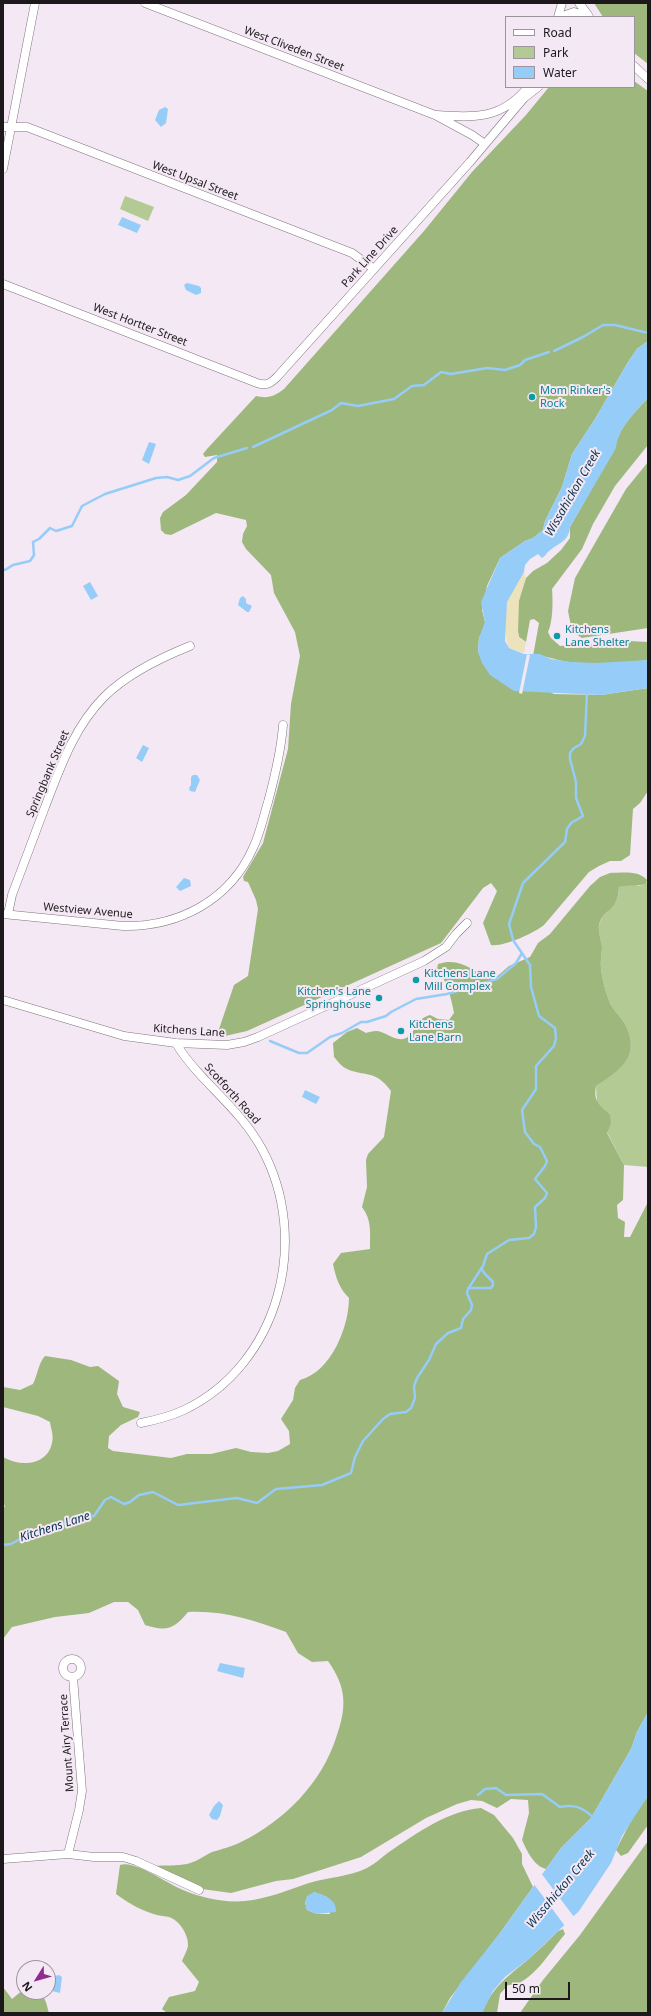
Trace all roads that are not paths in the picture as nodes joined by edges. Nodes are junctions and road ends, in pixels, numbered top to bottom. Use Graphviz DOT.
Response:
graph roads {
  1 [pos="35,3"];
  2 [pos="146,3"];
  3 [pos="562,3"];
  4 [pos="579,3"];
  5 [pos="559,16"];
  6 [pos="562,16"];
  7 [pos="586,16"];
  8 [pos="588,16"];
  9 [pos="635,67"];
  10 [pos="635,72"];
  11 [pos="645,77"];
  12 [pos="528,88"];
  13 [pos="529,88"];
  14 [pos="537,88"];
  15 [pos="524,98"];
  16 [pos="435,115"];
  17 [pos="7,126"];
  18 [pos="485,144"];
  19 [pos="3,169"];
  20 [pos="374,270"];
  21 [pos="3,284"];
  22 [pos="269,384"];
  23 [pos="190,646"];
  24 [pos="283,725"];
  25 [pos="5,914"];
  26 [pos="467,923"];
  27 [pos="3,1000"];
  28 [pos="176,1043"];
  29 [pos="141,1423"];
  30 [pos="73,1677"];
  31 [pos="68,1854"];
  32 [pos="3,1859"];
  33 [pos="199,1890"];
  1 -- 17 [label="street"];
  2 -- 16 [label="street, West Cliveden Street"];
  3 -- 5 [label="street"];
  4 -- 8 [label="street"];
  6 -- 7 [label="street"];
  9 -- 11 [label="street"];
  10 -- 11 [label="street"];
  12 -- 16 [label="street, West Cliveden Street"];
  13 -- 15 [label="street"];
  14 -- 15 [label="street"];
  15 -- 18 [label="street, Park Line Drive"];
  16 -- 18 [label="street, West Cliveden Street"];
  17 -- 19 [label="street"];
  17 -- 20 [label="street, West Upsal Street"];
  18 -- 20 [label="street, Park Line Drive"];
  20 -- 22 [label="street, Park Line Drive"];
  21 -- 22 [label="street, West Hortter Street"];
  23 -- 25 [label="street, Springbank Street"];
  24 -- 25 [label="street, Westview Avenue"];
  26 -- 28 [label="street, Kitchens Lane"];
  27 -- 28 [label="street, Kitchens Lane"];
  28 -- 29 [label="street, Scotforth Road"];
  30 -- 31 [label="street, Mount Airy Terrace"];
  31 -- 32 [label="street"];
  31 -- 33 [label="street"];
}
